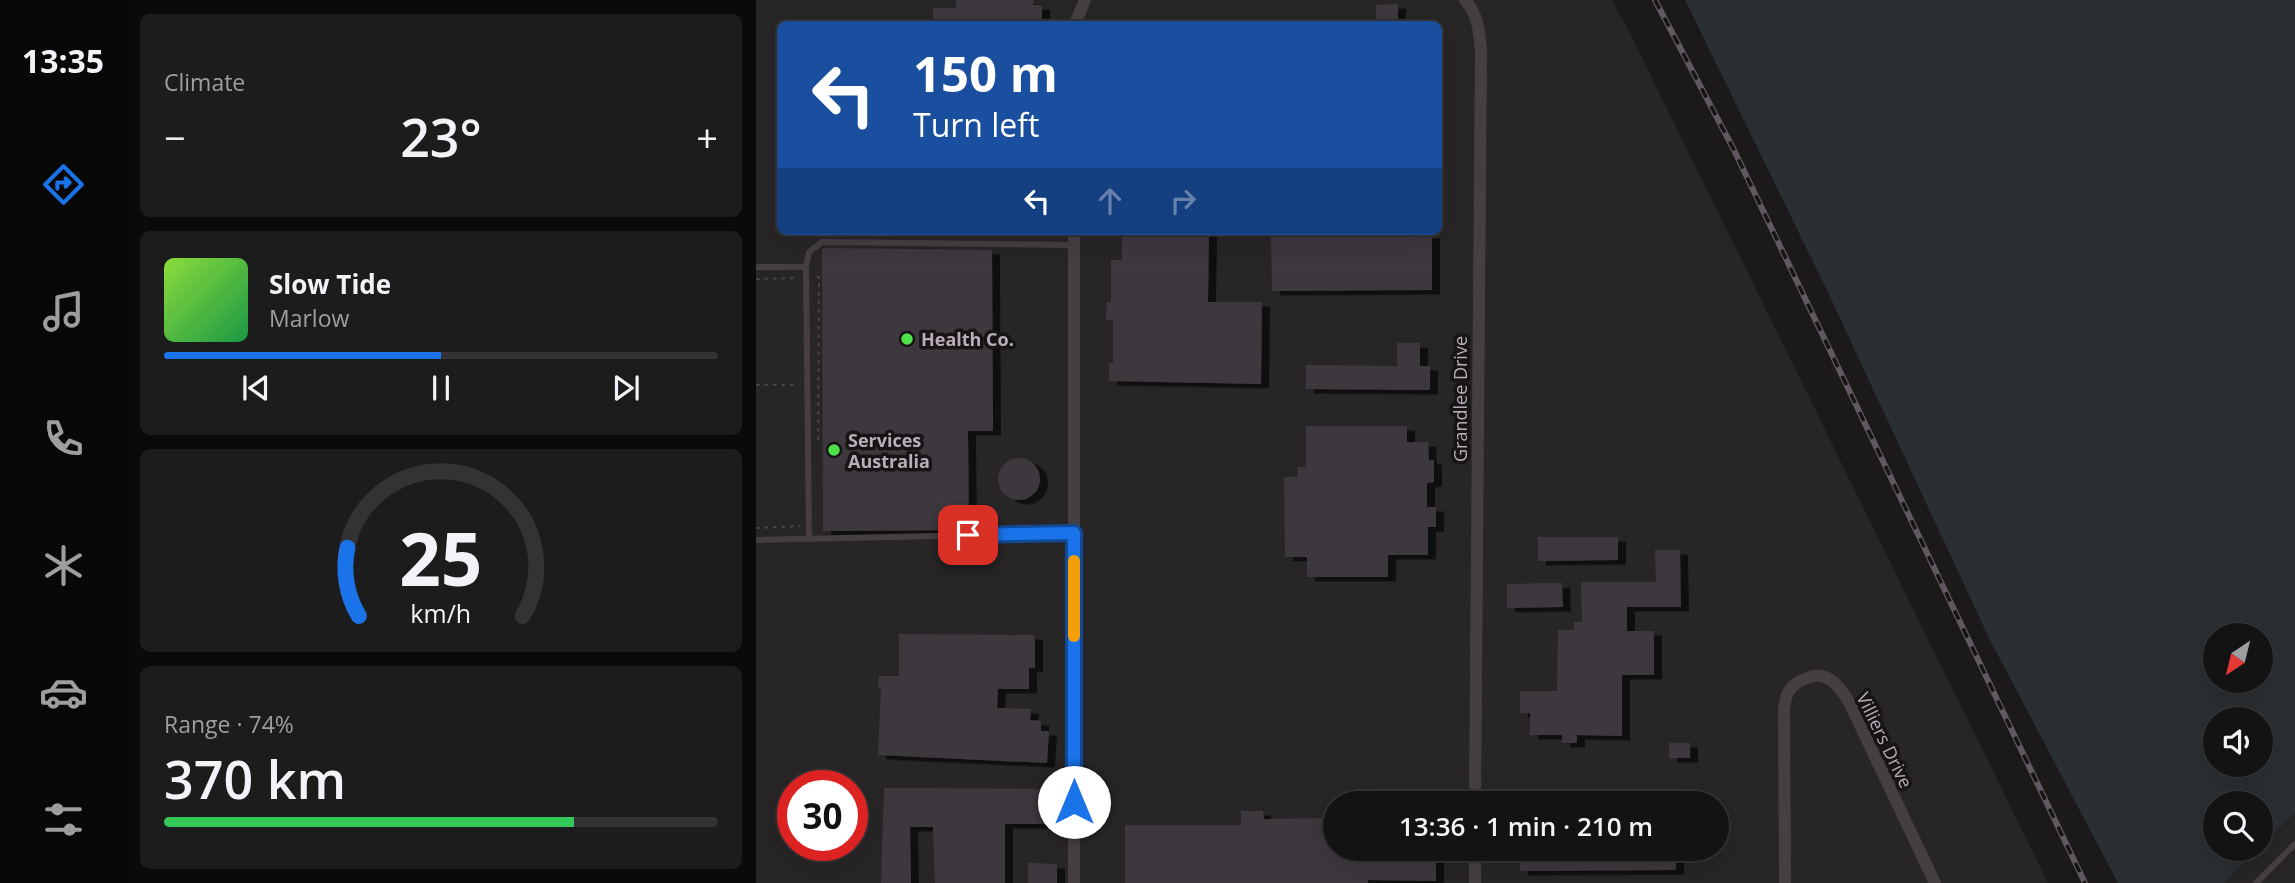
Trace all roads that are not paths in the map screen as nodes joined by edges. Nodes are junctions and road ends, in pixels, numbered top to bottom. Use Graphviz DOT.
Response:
graph roads {
  1 [pos="1086,0"];
  2 [pos="1465,0"];
  3 [pos="1076,21"];
  4 [pos="1074,235"];
  5 [pos="1074,246"];
  6 [pos="756,267"];
  7 [pos="806,267"];
  8 [pos="1074,533"];
  9 [pos="809,537"];
  10 [pos="756,540"];
  11 [pos="1475,791"];
  12 [pos="2295,844"];
  13 [pos="1475,861"];
  14 [pos="1074,883"];
  15 [pos="1475,883"];
  16 [pos="1785,883"];
  17 [pos="1935,883"];
  18 [pos="2256,883"];
  1 -- 3 [label="street"];
  2 -- 11 [label="street, Grandlee Drive"];
  4 -- 5 [label="street"];
  5 -- 7 [label="lane"];
  5 -- 8 [label="street"];
  6 -- 7 [label="lane"];
  7 -- 9 [label="lane"];
  8 -- 9 [label="lane"];
  8 -- 14 [label="street"];
  9 -- 10 [label="lane"];
  12 -- 18 [label="lane"];
  13 -- 15 [label="street"];
  16 -- 17 [label="street, Villiers Drive"];
}
